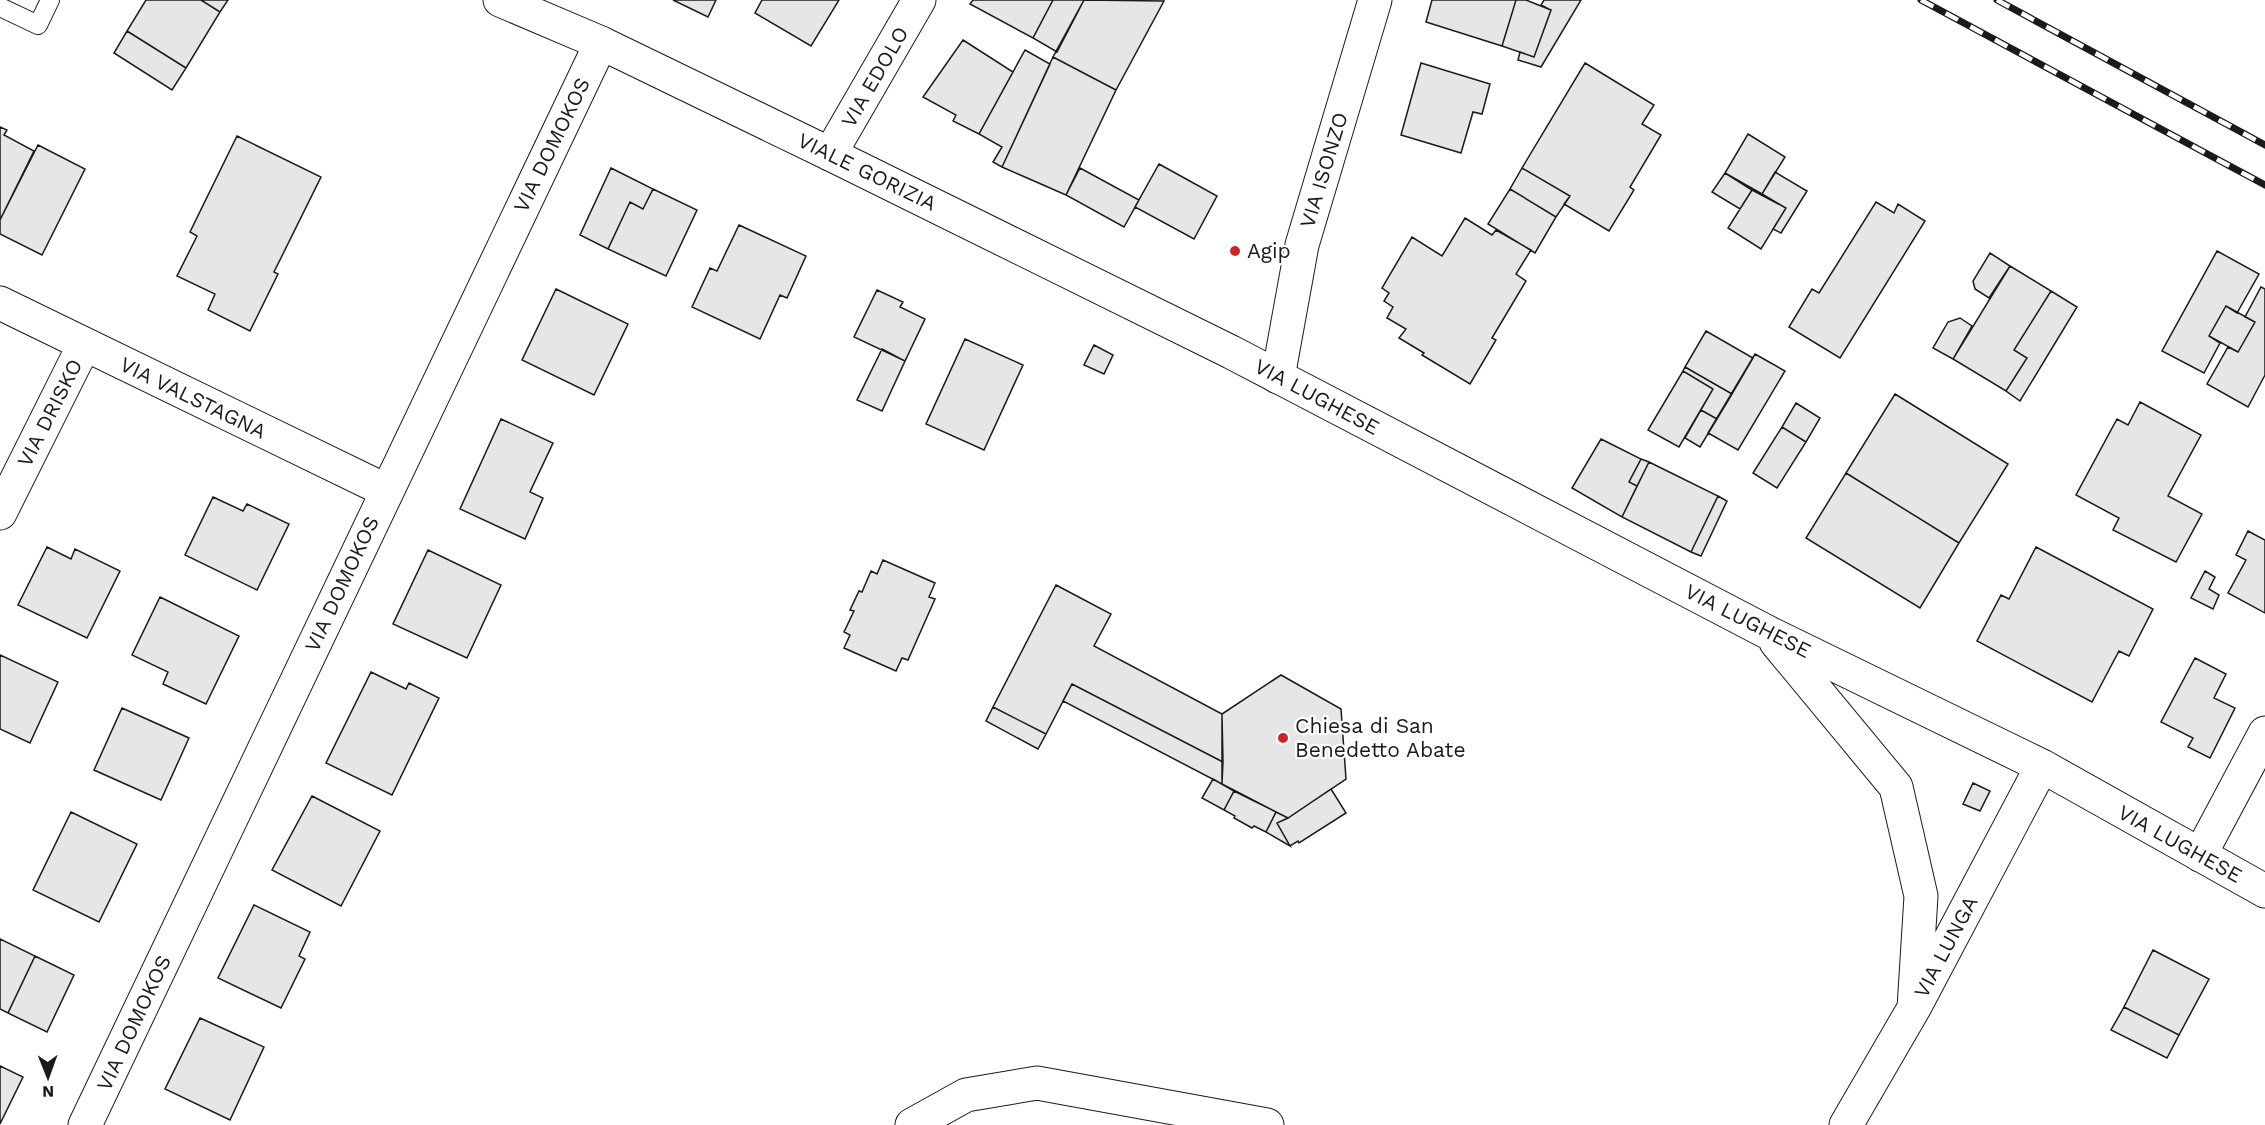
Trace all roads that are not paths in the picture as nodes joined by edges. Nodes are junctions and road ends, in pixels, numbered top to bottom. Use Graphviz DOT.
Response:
graph roads {
  1 [pos="50,0"];
  2 [pos="500,0"];
  3 [pos="919,0"];
  4 [pos="1375,0"];
  5 [pos="0,7"];
  6 [pos="601,44"];
  7 [pos="830,154"];
  8 [pos="0,303"];
  9 [pos="84,345"];
  10 [pos="1231,352"];
  11 [pos="1278,377"];
  12 [pos="387,491"];
  13 [pos="0,513"];
  14 [pos="1769,633"];
  15 [pos="2265,733"];
  16 [pos="2042,766"];
  17 [pos="2200,855"];
  18 [pos="2265,891"];
  19 [pos="1914,1008"];
  20 [pos="85,1125"];
  21 [pos="912,1125"];
  22 [pos="1268,1125"];
  23 [pos="1846,1125"];
  1 -- 5 [label="lane"];
  2 -- 6 [label="main road, VIALE GORIZIA"];
  3 -- 7 [label="main road, VIA EDOLO"];
  4 -- 11 [label="main road, VIA ISONZO"];
  6 -- 7 [label="main road, VIALE GORIZIA"];
  6 -- 12 [label="main road, VIA DOMOKOS"];
  7 -- 10 [label="main road, VIALE GORIZIA"];
  8 -- 9 [label="main road, VIA VALSTAGNA"];
  9 -- 12 [label="main road, VIA VALSTAGNA"];
  9 -- 13 [label="main road, VIA DRISKO"];
  10 -- 11 [label="main road, VIA LUGHESE"];
  11 -- 14 [label="main road, VIA LUGHESE"];
  12 -- 20 [label="main road, VIA DOMOKOS"];
  14 -- 16 [label="main road, VIA LUGHESE"];
  14 -- 19 [label="main road"];
  15 -- 17 [label="main road"];
  16 -- 17 [label="main road, VIA LUGHESE"];
  16 -- 19 [label="main road, VIA LUNGA"];
  17 -- 18 [label="main road, VIA LUGHESE"];
  19 -- 23 [label="main road, VIA LUNGA"];
  21 -- 22 [label="main road"];
}
